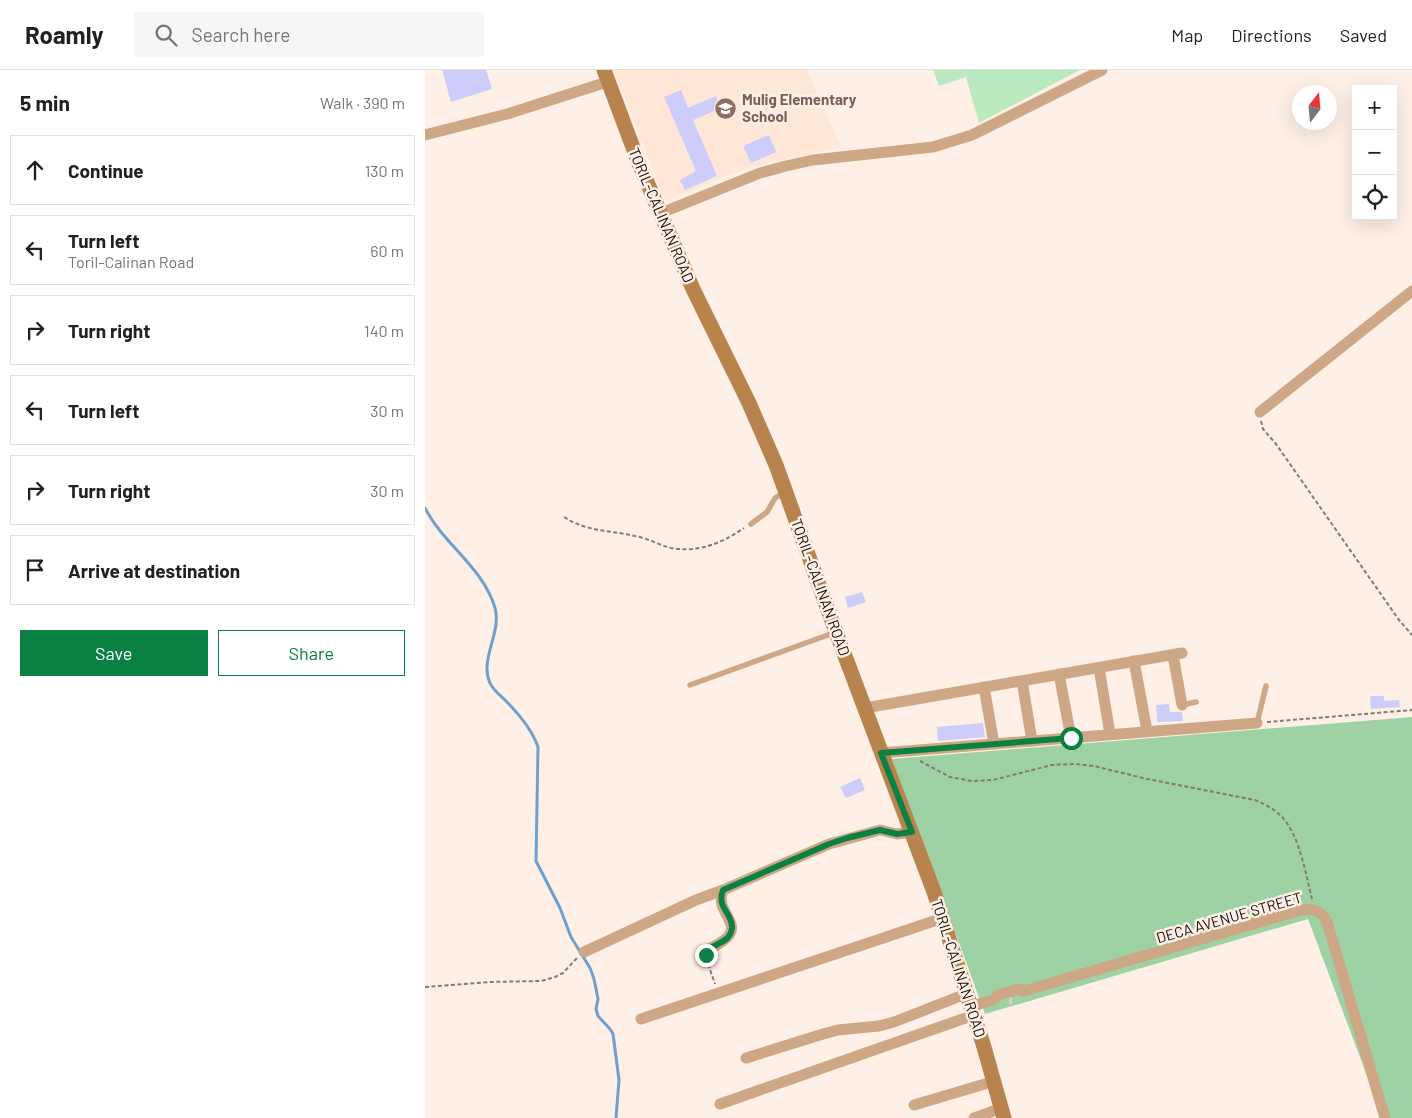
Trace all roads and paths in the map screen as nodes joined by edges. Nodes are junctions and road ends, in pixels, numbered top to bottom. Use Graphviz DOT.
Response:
graph roads {
  1 [pos="1102,70"];
  2 [pos="605,76"];
  3 [pos="425,135"];
  4 [pos="661,213"];
  5 [pos="1412,292"];
  6 [pos="1260,412"];
  7 [pos="786,491"];
  8 [pos="564,517"];
  9 [pos="751,524"];
  10 [pos="836,632"];
  11 [pos="1412,636"];
  12 [pos="1134,662"];
  13 [pos="1099,668"];
  14 [pos="1059,674"];
  15 [pos="1022,681"];
  16 [pos="690,685"];
  17 [pos="1266,686"];
  18 [pos="984,687"];
  19 [pos="1196,702"];
  20 [pos="1182,705"];
  21 [pos="865,708"];
  22 [pos="1412,710"];
  23 [pos="1257,723"];
  24 [pos="1147,732"];
  25 [pos="1111,734"];
  26 [pos="1071,738"];
  27 [pos="1032,741"];
  28 [pos="994,744"];
  29 [pos="903,751"];
  30 [pos="881,753"];
  31 [pos="912,832"];
  32 [pos="723,890"];
  33 [pos="1313,909"];
  34 [pos="943,918"];
  35 [pos="709,949"];
  36 [pos="584,952"];
  37 [pos="425,987"];
  38 [pos="718,993"];
  39 [pos="971,1005"];
  40 [pos="641,1019"];
  41 [pos="746,1058"];
  42 [pos="995,1081"];
  43 [pos="720,1104"];
  44 [pos="914,1105"];
  45 [pos="1003,1113"];
  46 [pos="974,1118"];
  47 [pos="1385,1118"];
  1 -- 4 [label="street"];
  2 -- 3 [label="street"];
  2 -- 4 [label="main road, TORIL-CALINAN ROAD"];
  4 -- 7 [label="main road, TORIL-CALINAN ROAD"];
  5 -- 6 [label="street"];
  6 -- 11 [label="path"];
  7 -- 9 [label="lane"];
  7 -- 10 [label="main road, TORIL-CALINAN ROAD"];
  8 -- 9 [label="path"];
  10 -- 16 [label="lane"];
  10 -- 21 [label="main road, TORIL-CALINAN ROAD"];
  12 -- 13 [label="street"];
  12 -- 20 [label="street"];
  12 -- 24 [label="street"];
  13 -- 14 [label="street"];
  13 -- 25 [label="street"];
  14 -- 15 [label="street"];
  14 -- 26 [label="street"];
  15 -- 18 [label="street"];
  15 -- 27 [label="street"];
  17 -- 23 [label="lane"];
  18 -- 21 [label="street"];
  18 -- 28 [label="street"];
  19 -- 20 [label="lane"];
  21 -- 30 [label="main road, TORIL-CALINAN ROAD"];
  22 -- 23 [label="path"];
  23 -- 24 [label="street"];
  24 -- 25 [label="street"];
  25 -- 26 [label="street"];
  26 -- 27 [label="street"];
  27 -- 28 [label="street"];
  28 -- 29 [label="street"];
  29 -- 30 [label="street"];
  29 -- 33 [label="path"];
  30 -- 31 [label="main road, TORIL-CALINAN ROAD"];
  31 -- 32 [label="street"];
  31 -- 34 [label="main road, TORIL-CALINAN ROAD"];
  32 -- 35 [label="street"];
  32 -- 36 [label="street"];
  33 -- 39 [label="street, DECA AVENUE STREET"];
  33 -- 47 [label="street, DECA AVENUE STREET"];
  34 -- 38 [label="street"];
  34 -- 39 [label="main road, TORIL-CALINAN ROAD"];
  35 -- 38 [label="path"];
  36 -- 37 [label="path"];
  38 -- 40 [label="street"];
  39 -- 41 [label="street"];
  39 -- 42 [label="main road, TORIL-CALINAN ROAD"];
  39 -- 43 [label="street"];
  42 -- 44 [label="street"];
  42 -- 45 [label="main road, TORIL-CALINAN ROAD"];
  45 -- 46 [label="street"];
}
